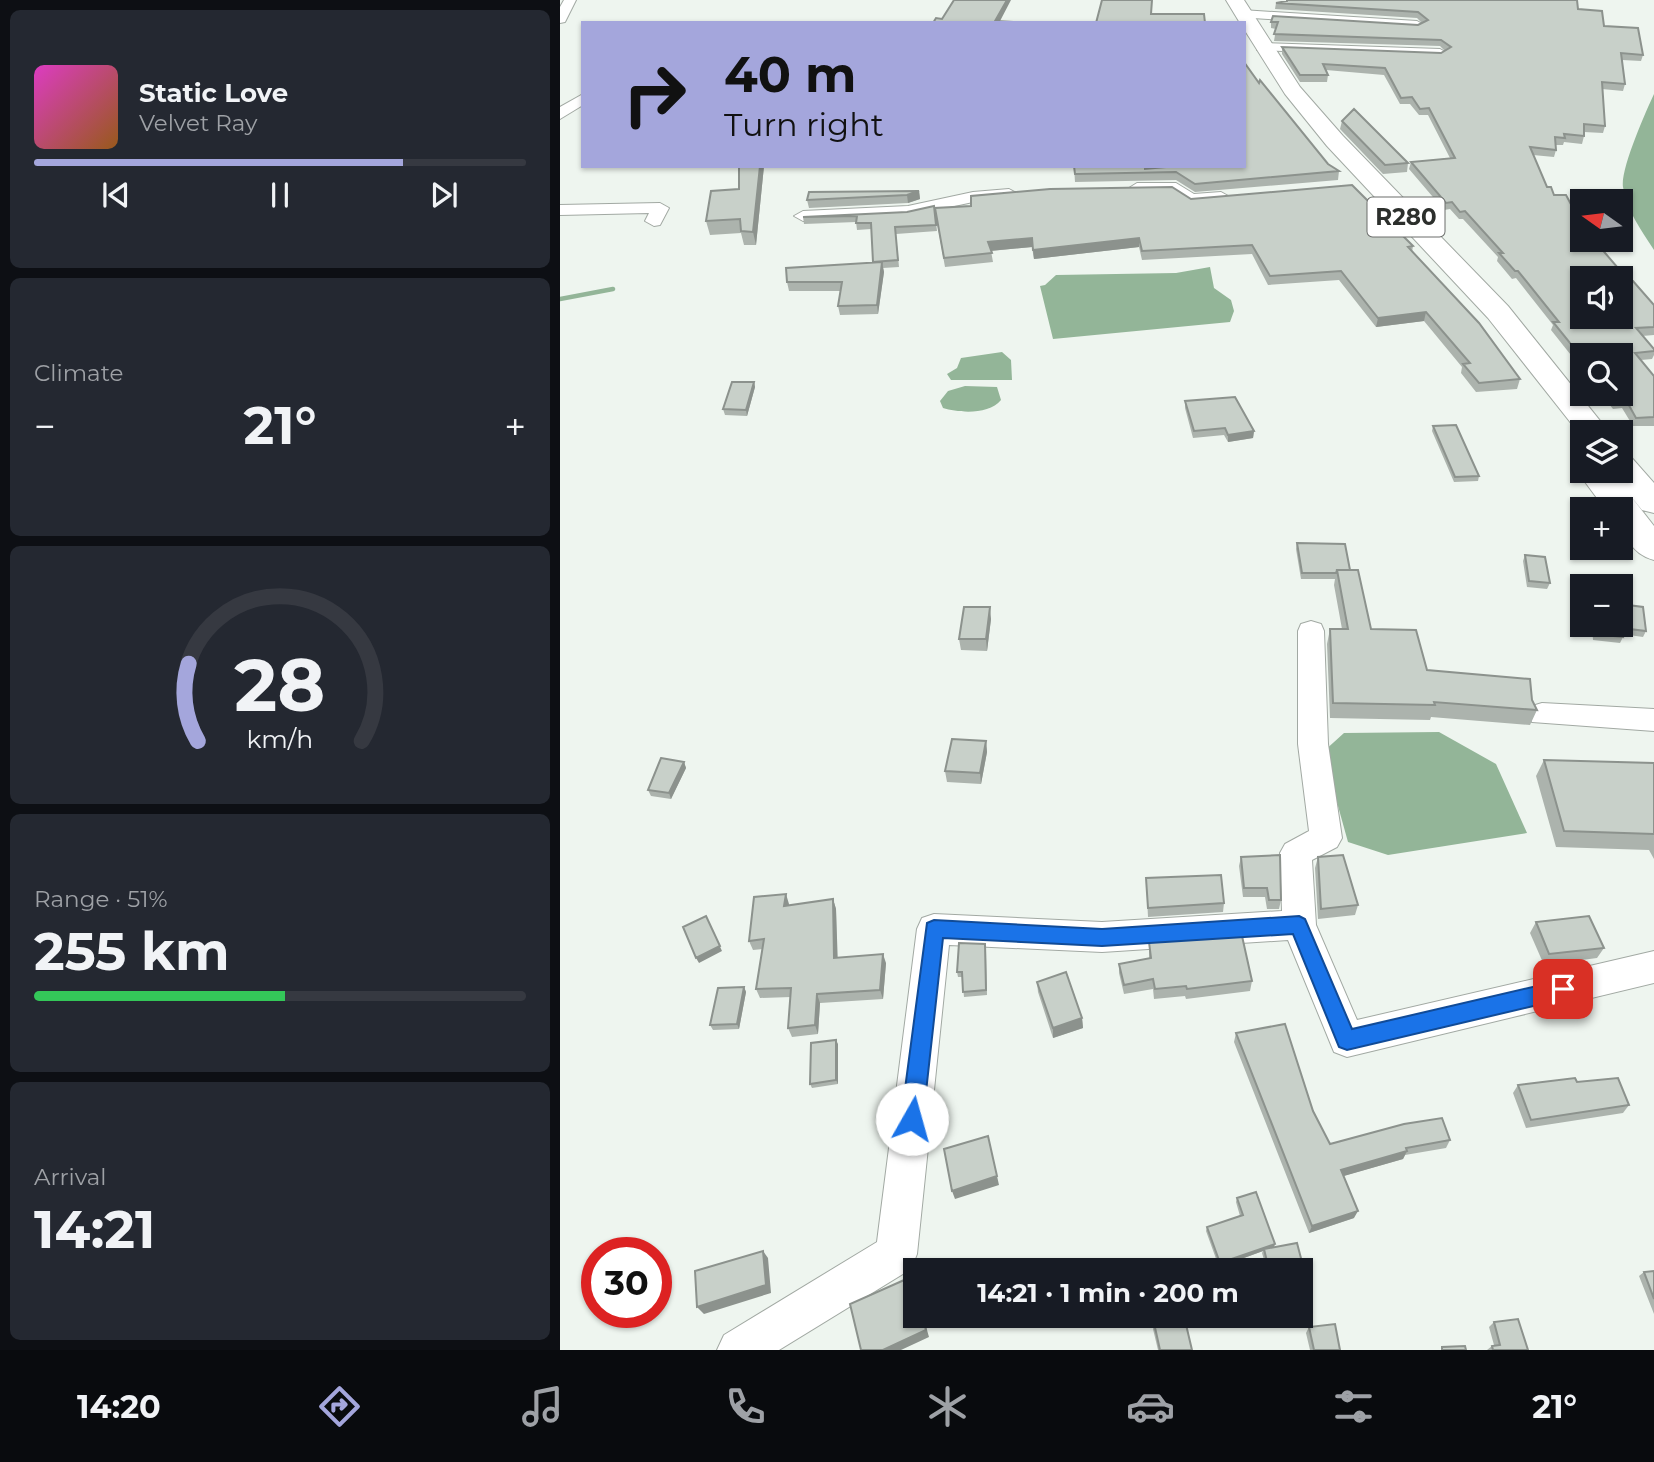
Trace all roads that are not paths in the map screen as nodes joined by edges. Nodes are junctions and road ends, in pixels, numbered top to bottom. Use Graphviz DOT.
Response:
graph roads {
  1 [pos="570,0"];
  2 [pos="1217,0"];
  3 [pos="1235,12"];
  4 [pos="560,19"];
  5 [pos="1417,25"];
  6 [pos="1253,50"];
  7 [pos="1440,53"];
  8 [pos="581,99"];
  9 [pos="560,114"];
  10 [pos="1120,189"];
  11 [pos="1025,192"];
  12 [pos="1244,195"];
  13 [pos="560,210"];
  14 [pos="803,216"];
  15 [pos="654,221"];
  16 [pos="1570,423"];
  17 [pos="1633,479"];
  18 [pos="1602,483"];
  19 [pos="1654,503"];
  20 [pos="1654,549"];
  21 [pos="1311,631"];
  22 [pos="1542,714"];
  23 [pos="1654,720"];
  24 [pos="1299,925"];
  25 [pos="1654,967"];
  26 [pos="739,1350"];
  1 -- 4 [label="street"];
  2 -- 3 [label="main road, R280"];
  3 -- 5 [label="street"];
  6 -- 7 [label="street"];
  6 -- 16 [label="main road, R280"];
  8 -- 9 [label="street"];
  10 -- 12 [label="street"];
  11 -- 14 [label="street"];
  13 -- 15 [label="street"];
  17 -- 19 [label="main road"];
  18 -- 20 [label="main road"];
  21 -- 24 [label="street"];
  22 -- 23 [label="street"];
  24 -- 25 [label="street"];
  24 -- 26 [label="street"];
}
